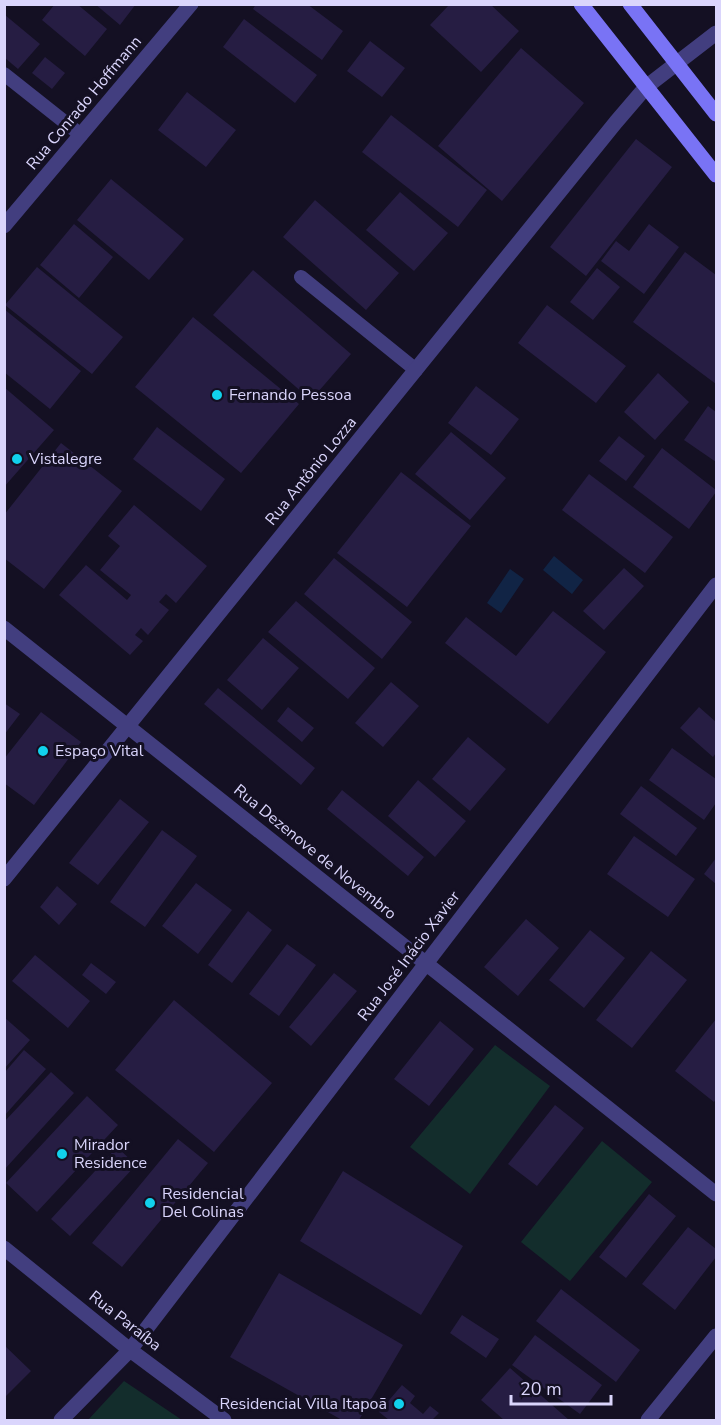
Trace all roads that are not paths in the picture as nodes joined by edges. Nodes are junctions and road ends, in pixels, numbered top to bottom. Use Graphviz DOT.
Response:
graph roads {
  1 [pos="191,4"];
  2 [pos="581,4"];
  3 [pos="630,4"];
  4 [pos="717,33"];
  5 [pos="676,64"];
  6 [pos="4,74"];
  7 [pos="646,87"];
  8 [pos="717,114"];
  9 [pos="81,135"];
  10 [pos="717,175"];
  11 [pos="4,225"];
  12 [pos="301,277"];
  13 [pos="416,370"];
  14 [pos="717,585"];
  15 [pos="4,628"];
  16 [pos="128,726"];
  17 [pos="4,879"];
  18 [pos="426,963"];
  19 [pos="717,1194"];
  20 [pos="4,1248"];
  21 [pos="717,1336"];
  22 [pos="130,1350"];
  23 [pos="61,1420"];
  24 [pos="224,1420"];
  25 [pos="648,1420"];
  1 -- 9 [label="street, Rua Conrado Hoffmann"];
  2 -- 7 [label="main road"];
  3 -- 5 [label="main road"];
  4 -- 5 [label="street"];
  5 -- 7 [label="street, Rua Antônio Lozza"];
  5 -- 8 [label="main road"];
  6 -- 9 [label="lane"];
  7 -- 10 [label="main road"];
  7 -- 13 [label="street, Rua Antônio Lozza"];
  9 -- 11 [label="street, Rua Conrado Hoffmann"];
  12 -- 13 [label="lane"];
  13 -- 16 [label="street, Rua Antônio Lozza"];
  14 -- 18 [label="street, Rua José Inácio Xavier"];
  15 -- 16 [label="street, Rua Dezenove de Novembro"];
  16 -- 17 [label="street, Rua Antônio Lozza"];
  16 -- 18 [label="street, Rua Dezenove de Novembro"];
  18 -- 19 [label="street, Rua Dezenove de Novembro"];
  18 -- 22 [label="street, Rua José Inácio Xavier"];
  20 -- 22 [label="street, Rua Paraíba"];
  21 -- 25 [label="street"];
  22 -- 23 [label="street, Rua José Inácio Xavier"];
  22 -- 24 [label="street, Rua Paraíba"];
}
